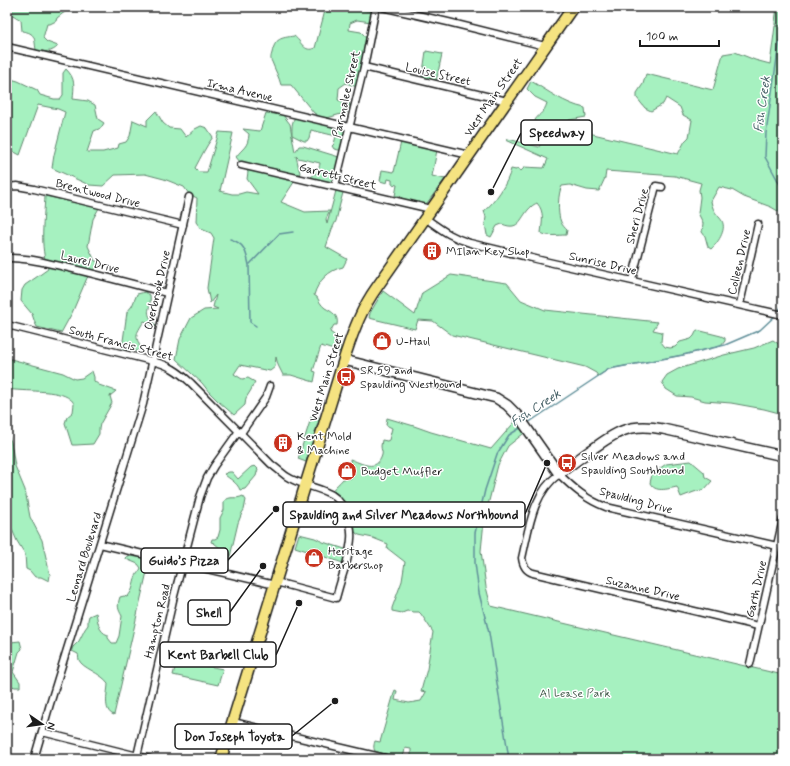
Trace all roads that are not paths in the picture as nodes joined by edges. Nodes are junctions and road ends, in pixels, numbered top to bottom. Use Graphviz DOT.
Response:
graph roads {
  1 [pos="376,7"];
  2 [pos="382,7"];
  3 [pos="573,7"];
  4 [pos="545,46"];
  5 [pos="7,47"];
  6 [pos="364,68"];
  7 [pos="507,101"];
  8 [pos="349,127"];
  9 [pos="469,155"];
  10 [pos="241,165"];
  11 [pos="7,186"];
  12 [pos="335,186"];
  13 [pos="662,187"];
  14 [pos="189,197"];
  15 [pos="428,214"];
  16 [pos="758,224"];
  17 [pos="183,225"];
  18 [pos="7,258"];
  19 [pos="632,280"];
  20 [pos="167,293"];
  21 [pos="740,304"];
  22 [pos="783,315"];
  23 [pos="7,324"];
  24 [pos="344,360"];
  25 [pos="152,361"];
  26 [pos="270,386"];
  27 [pos="240,432"];
  28 [pos="783,456"];
  29 [pos="559,474"];
  30 [pos="306,485"];
  31 [pos="783,519"];
  32 [pos="100,544"];
  33 [pos="777,546"];
  34 [pos="183,563"];
  35 [pos="275,583"];
  36 [pos="758,626"];
  37 [pos="750,664"];
  38 [pos="233,722"];
  39 [pos="42,732"];
  40 [pos="137,756"];
  41 [pos="34,759"];
  42 [pos="150,759"];
  43 [pos="221,759"];
  44 [pos="389,759"];
  1 -- 6 [label="street, Parmalee Street"];
  2 -- 4 [label="street"];
  3 -- 4 [label="main road, West Main Street"];
  4 -- 7 [label="main road, West Main Street"];
  5 -- 8 [label="street, Irma Avenue"];
  6 -- 7 [label="street, Louise Street"];
  6 -- 8 [label="street, Parmalee Street"];
  7 -- 9 [label="main road, West Main Street"];
  8 -- 9 [label="street, Irma Avenue"];
  8 -- 12 [label="street, Parmalee Street"];
  9 -- 15 [label="main road, West Main Street"];
  10 -- 12 [label="street, Garrett Street"];
  11 -- 17 [label="street, Brentwood Drive"];
  12 -- 15 [label="street, Garrett Street"];
  13 -- 19 [label="street, Sheri Drive"];
  14 -- 17 [label="street, Overbrook Drive"];
  15 -- 19 [label="street, Sunrise Drive"];
  15 -- 24 [label="main road, West Main Street"];
  16 -- 21 [label="street, Colleen Drive"];
  17 -- 20 [label="street, Overbrook Drive"];
  18 -- 20 [label="street, Laurel Drive"];
  19 -- 21 [label="street, Sunrise Drive"];
  20 -- 25 [label="street, Overbrook Drive"];
  21 -- 22 [label="street, Sunrise Drive"];
  23 -- 25 [label="street, South Francis Street"];
  24 -- 29 [label="street, Spaulding Drive"];
  24 -- 30 [label="main road, West Main Street"];
  25 -- 27 [label="street, South Francis Street"];
  25 -- 32 [label="street, Leonard Boulevard"];
  26 -- 27 [label="street, Hampton Road"];
  27 -- 30 [label="street, South Francis Street"];
  27 -- 34 [label="street, Hampton Road"];
  28 -- 29 [label="street"];
  29 -- 33 [label="street, Spaulding Drive"];
  29 -- 36 [label="street, Suzanne Drive"];
  30 -- 35 [label="main road, West Main Street"];
  30 -- 35 [label="street, South Francis Street"];
  31 -- 33 [label="street, Garth Drive"];
  32 -- 34 [label="street"];
  32 -- 39 [label="street, Leonard Boulevard"];
  33 -- 36 [label="street, Garth Drive"];
  34 -- 35 [label="street"];
  34 -- 40 [label="street, Hampton Road"];
  35 -- 38 [label="main road, West Main Street"];
  36 -- 37 [label="street, Garth Drive"];
  38 -- 43 [label="main road, West Main Street"];
  38 -- 44 [label="street"];
  39 -- 40 [label="street"];
  39 -- 41 [label="street, Leonard Boulevard"];
  40 -- 42 [label="street"];
}
